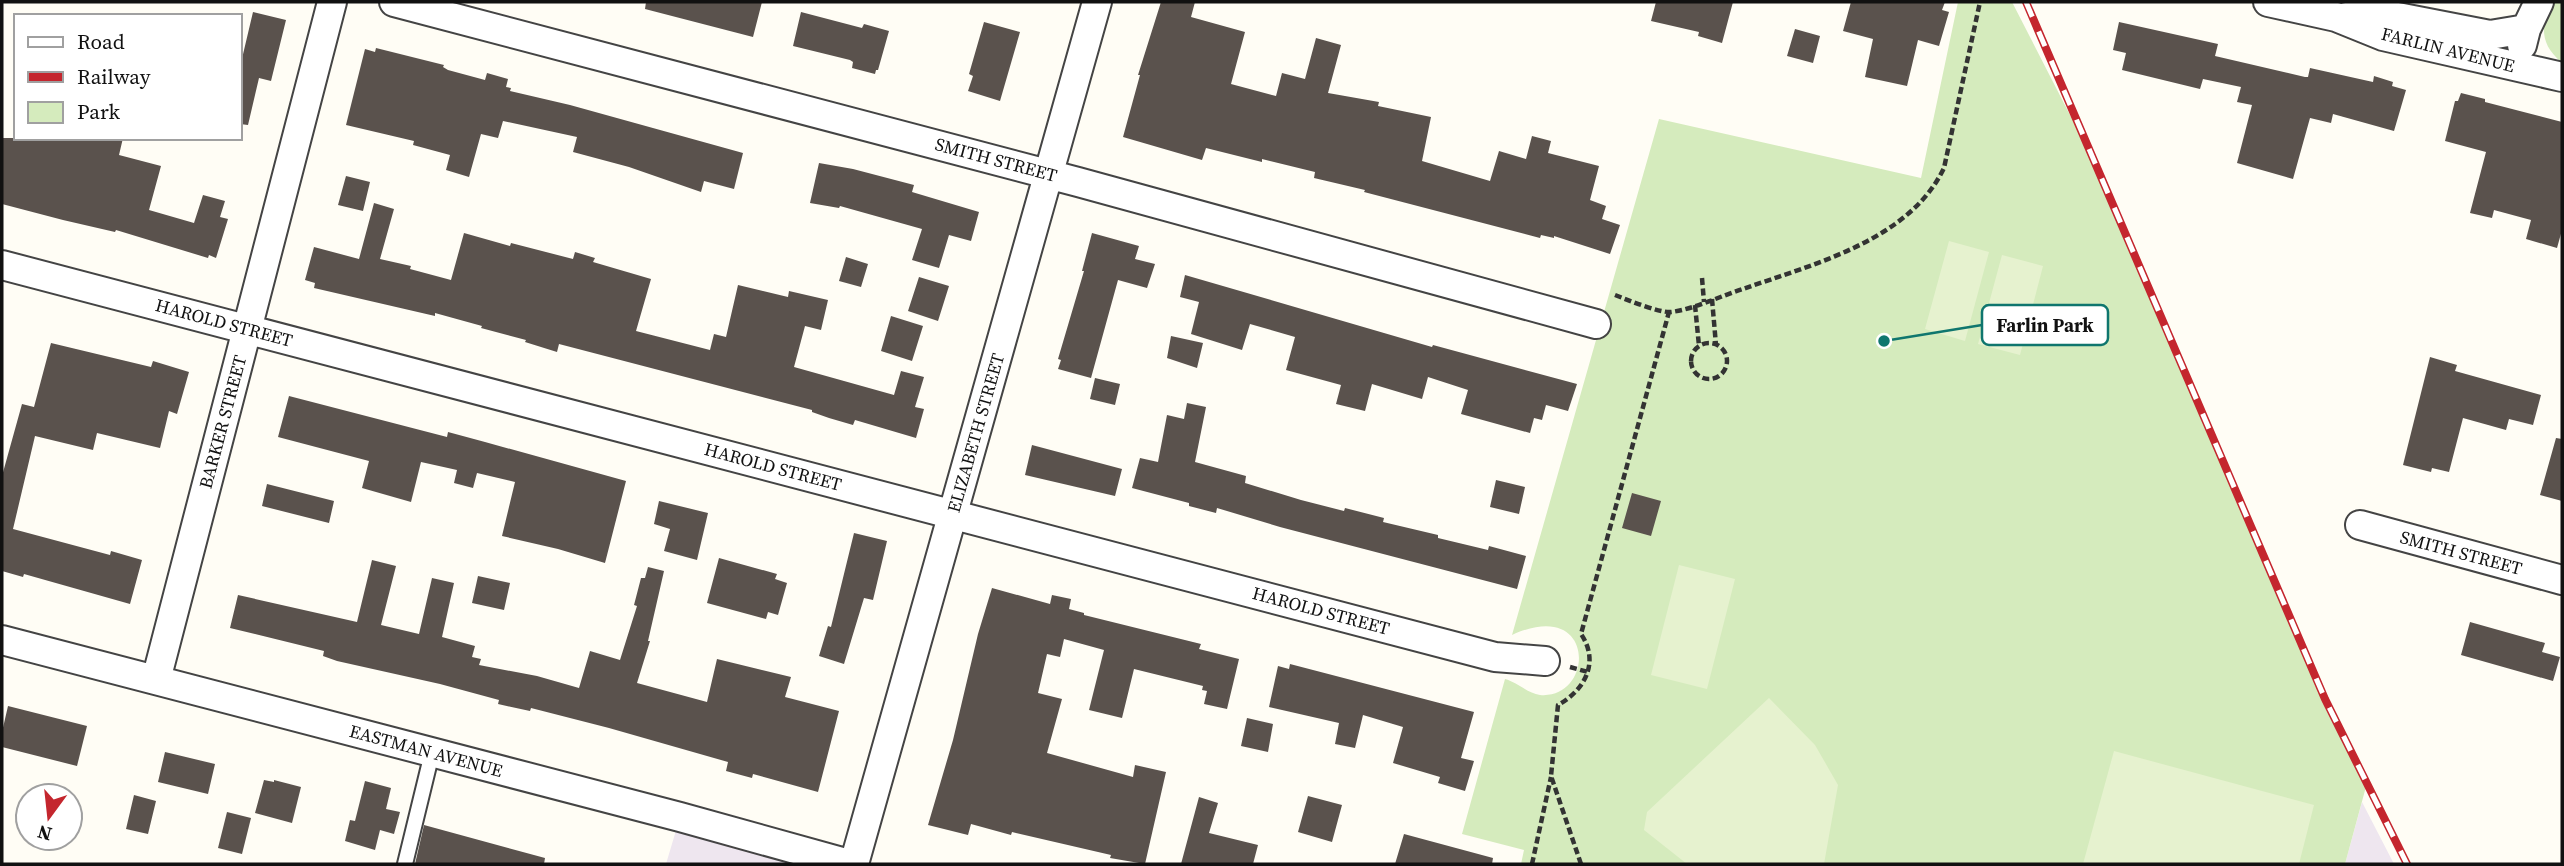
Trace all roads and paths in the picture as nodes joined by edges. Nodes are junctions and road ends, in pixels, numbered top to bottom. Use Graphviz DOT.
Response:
graph roads {
  1 [pos="332,2"];
  2 [pos="394,2"];
  3 [pos="1097,2"];
  4 [pos="1980,2"];
  5 [pos="2268,2"];
  6 [pos="2539,2"];
  7 [pos="2336,17"];
  8 [pos="2526,29"];
  9 [pos="2518,67"];
  10 [pos="2562,77"];
  11 [pos="1048,174"];
  12 [pos="2,265"];
  13 [pos="1702,278"];
  14 [pos="1615,295"];
  15 [pos="1712,299"];
  16 [pos="1704,302"];
  17 [pos="1695,304"];
  18 [pos="1669,313"];
  19 [pos="1596,324"];
  20 [pos="247,328"];
  21 [pos="1716,345"];
  22 [pos="1699,346"];
  23 [pos="953,515"];
  24 [pos="2360,525"];
  25 [pos="2562,580"];
  26 [pos="2,640"];
  27 [pos="1545,661"];
  28 [pos="156,680"];
  29 [pos="432,753"];
  30 [pos="1551,776"];
  31 [pos="405,864"];
  32 [pos="852,864"];
  33 [pos="1532,864"];
  34 [pos="1581,864"];
  1 -- 20 [label="street, BARKER STREET"];
  2 -- 11 [label="street, SMITH STREET"];
  3 -- 11 [label="street, ELIZABETH STREET"];
  4 -- 15 [label="path"];
  5 -- 7 [label="street, FARLIN AVENUE"];
  6 -- 8 [label="street"];
  7 -- 8 [label="street, FARLIN AVENUE"];
  7 -- 9 [label="street, FARLIN AVENUE"];
  8 -- 9 [label="street"];
  9 -- 10 [label="street, FARLIN AVENUE"];
  11 -- 19 [label="street, SMITH STREET"];
  11 -- 23 [label="street, ELIZABETH STREET"];
  12 -- 20 [label="street, HAROLD STREET"];
  13 -- 16 [label="path"];
  14 -- 18 [label="path"];
  15 -- 16 [label="path"];
  15 -- 21 [label="path"];
  16 -- 17 [label="path"];
  17 -- 18 [label="path"];
  17 -- 22 [label="path"];
  18 -- 30 [label="path"];
  20 -- 23 [label="street, HAROLD STREET"];
  20 -- 28 [label="street, BARKER STREET"];
  21 -- 22 [label="path"];
  21 -- 22 [label="path"];
  23 -- 27 [label="street, HAROLD STREET"];
  23 -- 32 [label="street, ELIZABETH STREET"];
  24 -- 25 [label="street, SMITH STREET"];
  26 -- 28 [label="street, EASTMAN AVENUE"];
  28 -- 29 [label="street, EASTMAN AVENUE"];
  29 -- 31 [label="lane"];
  29 -- 32 [label="street, EASTMAN AVENUE"];
  30 -- 33 [label="path"];
  30 -- 34 [label="path"];
}
